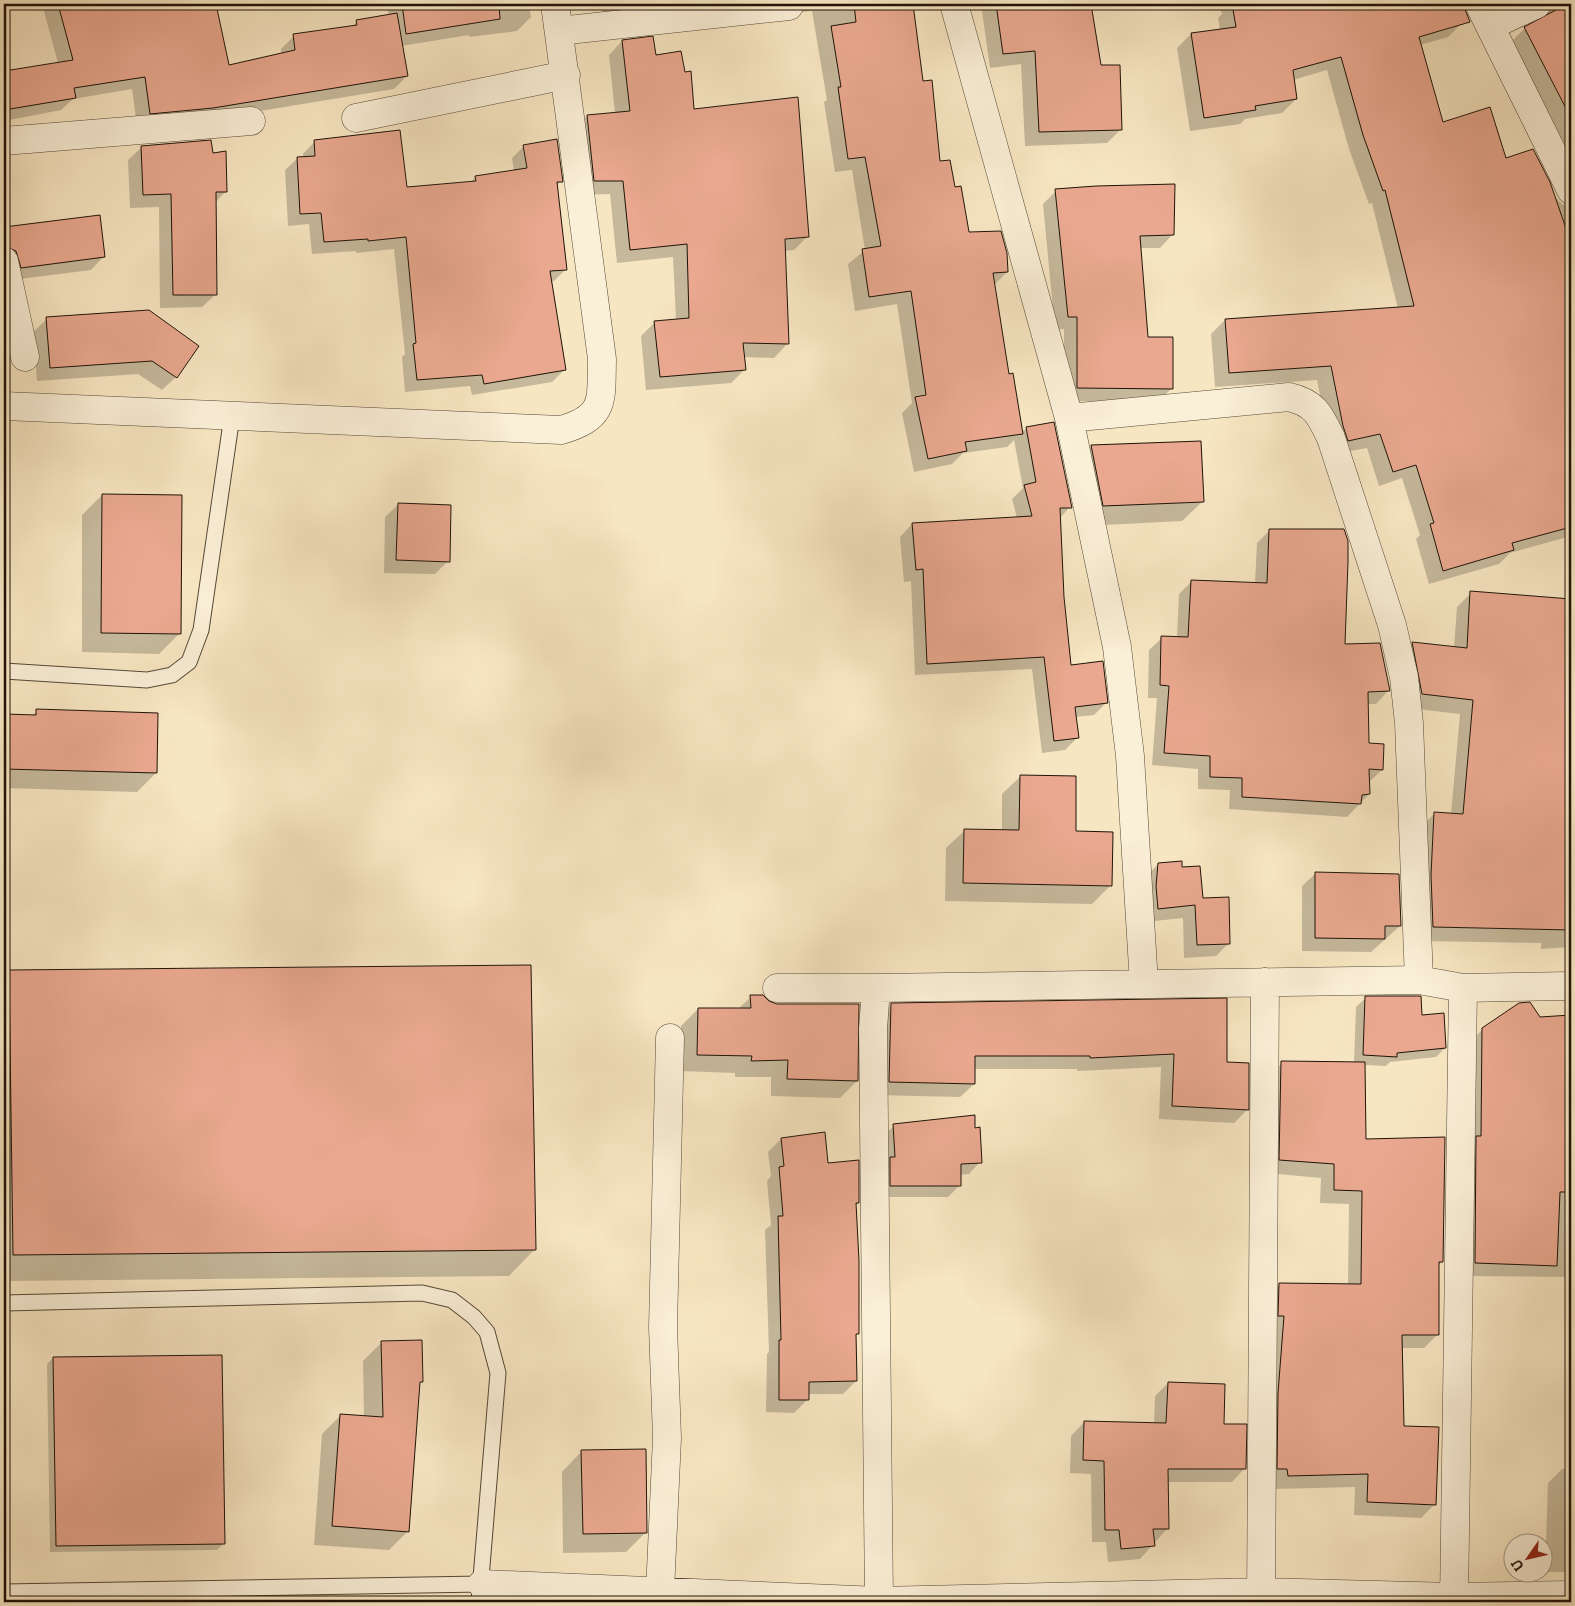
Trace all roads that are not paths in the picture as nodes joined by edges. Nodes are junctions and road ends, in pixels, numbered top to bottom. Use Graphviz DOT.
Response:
graph roads {
  1 [pos="555,4"];
  2 [pos="954,4"];
  3 [pos="1537,4"];
  4 [pos="790,6"];
  5 [pos="1485,15"];
  6 [pos="559,31"];
  7 [pos="566,75"];
  8 [pos="356,118"];
  9 [pos="251,121"];
  10 [pos="4,141"];
  11 [pos="1571,190"];
  12 [pos="4,261"];
  13 [pos="25,357"];
  14 [pos="4,406"];
  15 [pos="232,416"];
  16 [pos="1069,418"];
  17 [pos="4,671"];
  18 [pos="1419,980"];
  19 [pos="1265,982"];
  20 [pos="1144,984"];
  21 [pos="1571,986"];
  22 [pos="777,988"];
  23 [pos="876,988"];
  24 [pos="1463,988"];
  25 [pos="670,1038"];
  26 [pos="4,1303"];
  27 [pos="4,1592"];
  28 [pos="660,1592"];
  29 [pos="481,1593"];
  30 [pos="1571,1595"];
  31 [pos="1261,1597"];
  32 [pos="1454,1600"];
  33 [pos="879,1601"];
  1 -- 6 [label="street"];
  2 -- 16 [label="street"];
  3 -- 5 [label="street"];
  4 -- 6 [label="street"];
  5 -- 11 [label="street"];
  6 -- 7 [label="street"];
  7 -- 8 [label="street"];
  7 -- 15 [label="street"];
  9 -- 10 [label="street"];
  12 -- 13 [label="street"];
  14 -- 15 [label="street"];
  15 -- 17 [label="lane"];
  16 -- 18 [label="street"];
  16 -- 20 [label="street"];
  18 -- 19 [label="street"];
  18 -- 24 [label="street"];
  19 -- 20 [label="street"];
  19 -- 31 [label="street"];
  20 -- 23 [label="street"];
  21 -- 24 [label="street"];
  22 -- 23 [label="street"];
  23 -- 33 [label="street"];
  24 -- 32 [label="street"];
  25 -- 28 [label="street"];
  26 -- 29 [label="lane"];
  27 -- 29 [label="lane"];
  28 -- 29 [label="street"];
  28 -- 33 [label="street"];
  30 -- 32 [label="street"];
  31 -- 32 [label="street"];
  31 -- 33 [label="street"];
}
